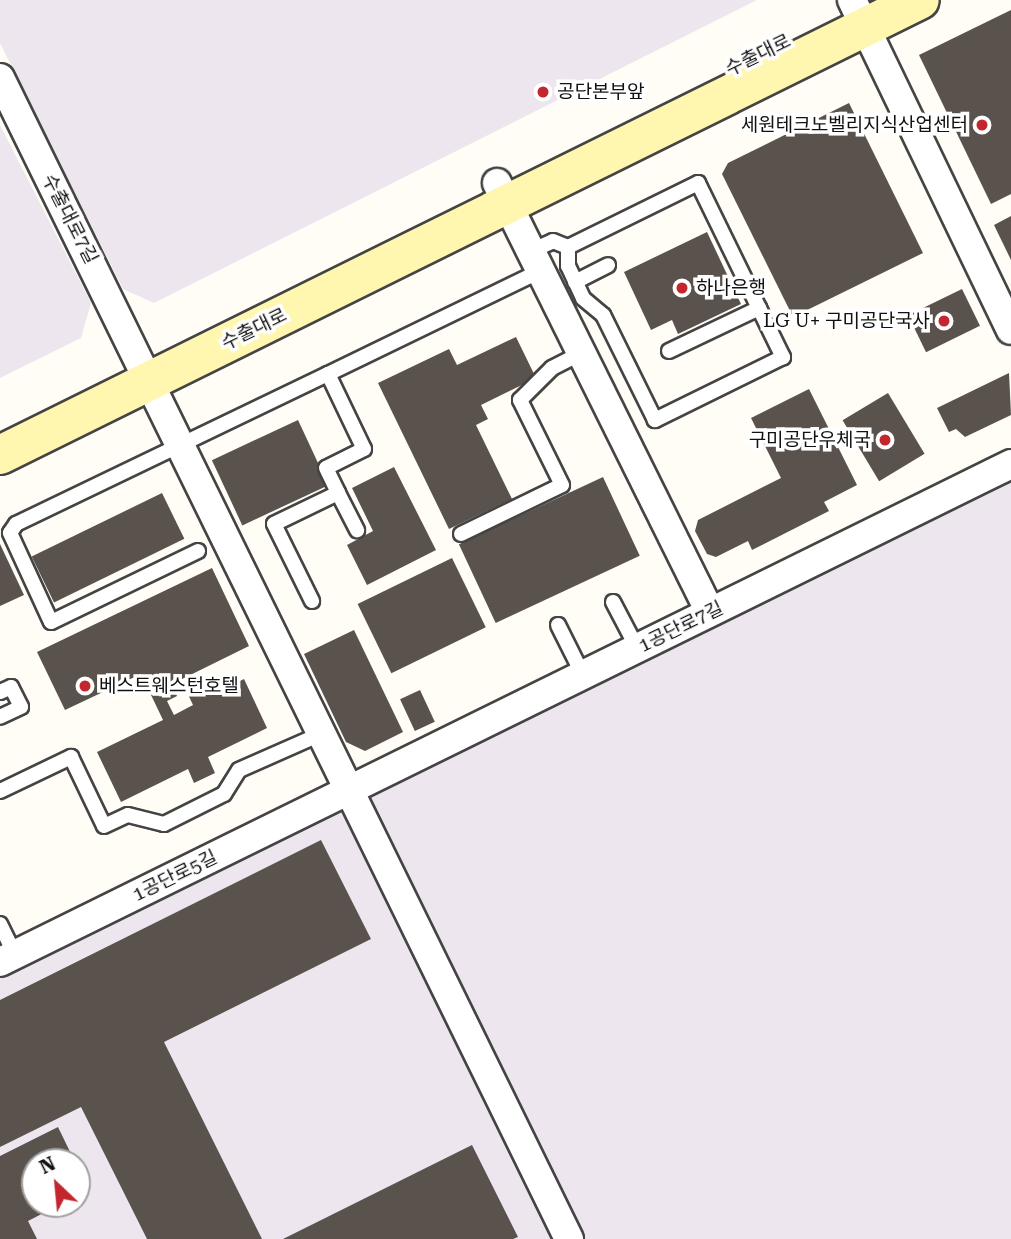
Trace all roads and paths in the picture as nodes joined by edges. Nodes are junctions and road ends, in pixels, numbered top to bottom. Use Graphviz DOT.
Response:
graph roads {
  1 [pos="919,0"];
  2 [pos="861,8"];
  3 [pos="0,78"];
  4 [pos="502,194"];
  5 [pos="568,247"];
  6 [pos="536,261"];
  7 [pos="608,265"];
  8 [pos="575,282"];
  9 [pos="759,308"];
  10 [pos="1011,330"];
  11 [pos="670,351"];
  12 [pos="581,353"];
  13 [pos="146,370"];
  14 [pos="328,374"];
  15 [pos="0,429"];
  16 [pos="182,445"];
  17 [pos="0,454"];
  18 [pos="1011,464"];
  19 [pos="338,493"];
  20 [pos="357,530"];
  21 [pos="461,534"];
  22 [pos="198,551"];
  23 [pos="312,601"];
  24 [pos="613,602"];
  25 [pos="709,612"];
  26 [pos="558,625"];
  27 [pos="637,648"];
  28 [pos="583,675"];
  29 [pos="0,692"];
  30 [pos="0,717"];
  31 [pos="323,733"];
  32 [pos="350,790"];
  33 [pos="0,791"];
  34 [pos="0,924"];
  35 [pos="8,959"];
  36 [pos="569,1239"];
  1 -- 2 [label="main road, 수출대로"];
  2 -- 4 [label="main road, 수출대로"];
  2 -- 10 [label="street"];
  3 -- 13 [label="street, 수출대로7길"];
  4 -- 6 [label="street"];
  4 -- 13 [label="main road, 수출대로"];
  5 -- 6 [label="lane"];
  5 -- 8 [label="lane"];
  5 -- 9 [label="lane"];
  6 -- 12 [label="street"];
  6 -- 14 [label="lane"];
  7 -- 8 [label="lane"];
  8 -- 9 [label="lane"];
  9 -- 11 [label="lane"];
  12 -- 21 [label="lane"];
  12 -- 25 [label="street"];
  13 -- 15 [label="main road, 수출대로"];
  13 -- 16 [label="street"];
  13 -- 17 [label="main road, 수출대로"];
  14 -- 16 [label="lane"];
  14 -- 19 [label="lane"];
  16 -- 22 [label="lane"];
  16 -- 31 [label="street"];
  18 -- 25 [label="street, 1공단로7길"];
  19 -- 20 [label="lane"];
  19 -- 23 [label="lane"];
  24 -- 27 [label="lane"];
  25 -- 27 [label="street, 1공단로7길"];
  26 -- 28 [label="lane"];
  27 -- 28 [label="street, 1공단로7길"];
  28 -- 32 [label="street, 1공단로7길"];
  29 -- 30 [label="lane"];
  31 -- 32 [label="street"];
  31 -- 33 [label="lane"];
  32 -- 35 [label="street, 1공단로5길"];
  32 -- 36 [label="street"];
  34 -- 35 [label="lane"];
}
